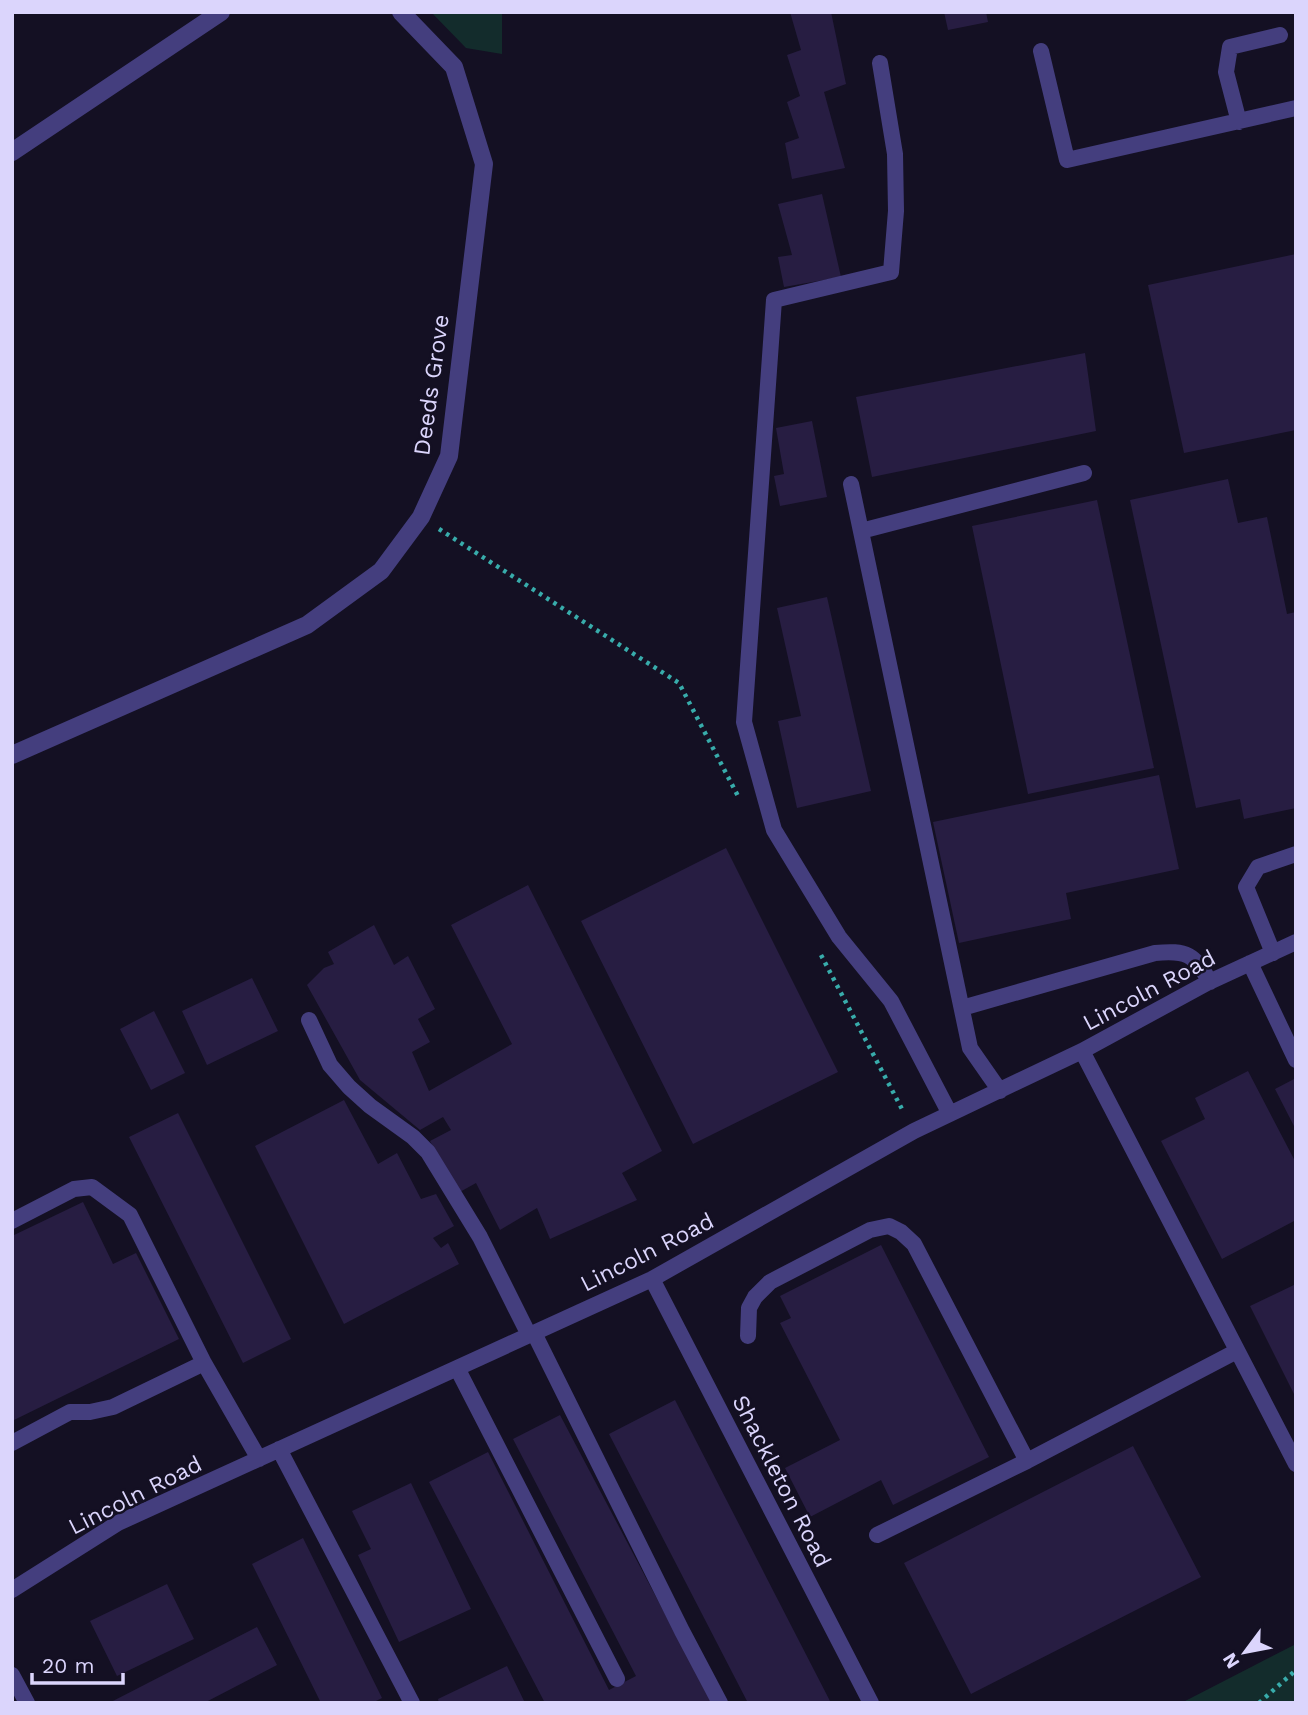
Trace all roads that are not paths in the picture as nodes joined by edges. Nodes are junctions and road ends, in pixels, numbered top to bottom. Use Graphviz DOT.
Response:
graph roads {
  1 [pos="221,12"];
  2 [pos="401,12"];
  3 [pos="1280,35"];
  4 [pos="1041,51"];
  5 [pos="880,63"];
  6 [pos="1296,108"];
  7 [pos="1240,122"];
  8 [pos="12,152"];
  9 [pos="1084,473"];
  10 [pos="850,484"];
  11 [pos="861,531"];
  12 [pos="12,755"];
  13 [pos="1296,854"];
  14 [pos="1296,942"];
  15 [pos="1273,953"];
  16 [pos="1250,963"];
  17 [pos="1210,982"];
  18 [pos="962,1008"];
  19 [pos="309,1020"];
  20 [pos="1082,1051"];
  21 [pos="1296,1060"];
  22 [pos="1000,1090"];
  23 [pos="950,1114"];
  24 [pos="12,1220"];
  25 [pos="652,1279"];
  26 [pos="531,1334"];
  27 [pos="748,1336"];
  28 [pos="1237,1351"];
  29 [pos="204,1363"];
  30 [pos="457,1368"];
  31 [pos="12,1443"];
  32 [pos="279,1450"];
  33 [pos="259,1459"];
  34 [pos="1027,1461"];
  35 [pos="1296,1464"];
  36 [pos="877,1535"];
  37 [pos="12,1590"];
  38 [pos="12,1675"];
  39 [pos="617,1679"];
  40 [pos="27,1703"];
  41 [pos="412,1703"];
  42 [pos="720,1703"];
  43 [pos="871,1703"];
  1 -- 8 [label="street"];
  2 -- 12 [label="street, Deeds Grove"];
  3 -- 7 [label="lane"];
  4 -- 7 [label="lane"];
  5 -- 23 [label="lane"];
  6 -- 7 [label="lane"];
  9 -- 11 [label="lane"];
  10 -- 11 [label="lane"];
  11 -- 18 [label="lane"];
  13 -- 15 [label="lane"];
  14 -- 15 [label="lane, Lincoln Road"];
  15 -- 16 [label="lane, Lincoln Road"];
  16 -- 17 [label="lane, Lincoln Road"];
  16 -- 21 [label="lane"];
  17 -- 18 [label="lane"];
  17 -- 20 [label="lane, Lincoln Road"];
  18 -- 22 [label="lane"];
  19 -- 26 [label="lane"];
  20 -- 22 [label="lane, Lincoln Road"];
  20 -- 28 [label="lane"];
  22 -- 23 [label="lane, Lincoln Road"];
  23 -- 25 [label="lane, Lincoln Road"];
  24 -- 29 [label="lane"];
  25 -- 26 [label="lane, Lincoln Road"];
  25 -- 43 [label="lane, Shackleton Road"];
  26 -- 30 [label="lane, Lincoln Road"];
  26 -- 42 [label="lane"];
  27 -- 34 [label="lane"];
  28 -- 34 [label="lane"];
  28 -- 35 [label="lane"];
  29 -- 31 [label="lane"];
  29 -- 33 [label="lane"];
  30 -- 32 [label="lane, Lincoln Road"];
  30 -- 39 [label="lane"];
  32 -- 33 [label="lane, Lincoln Road"];
  32 -- 41 [label="lane"];
  33 -- 37 [label="lane, Lincoln Road"];
  34 -- 36 [label="lane"];
  38 -- 40 [label="lane"];
}
